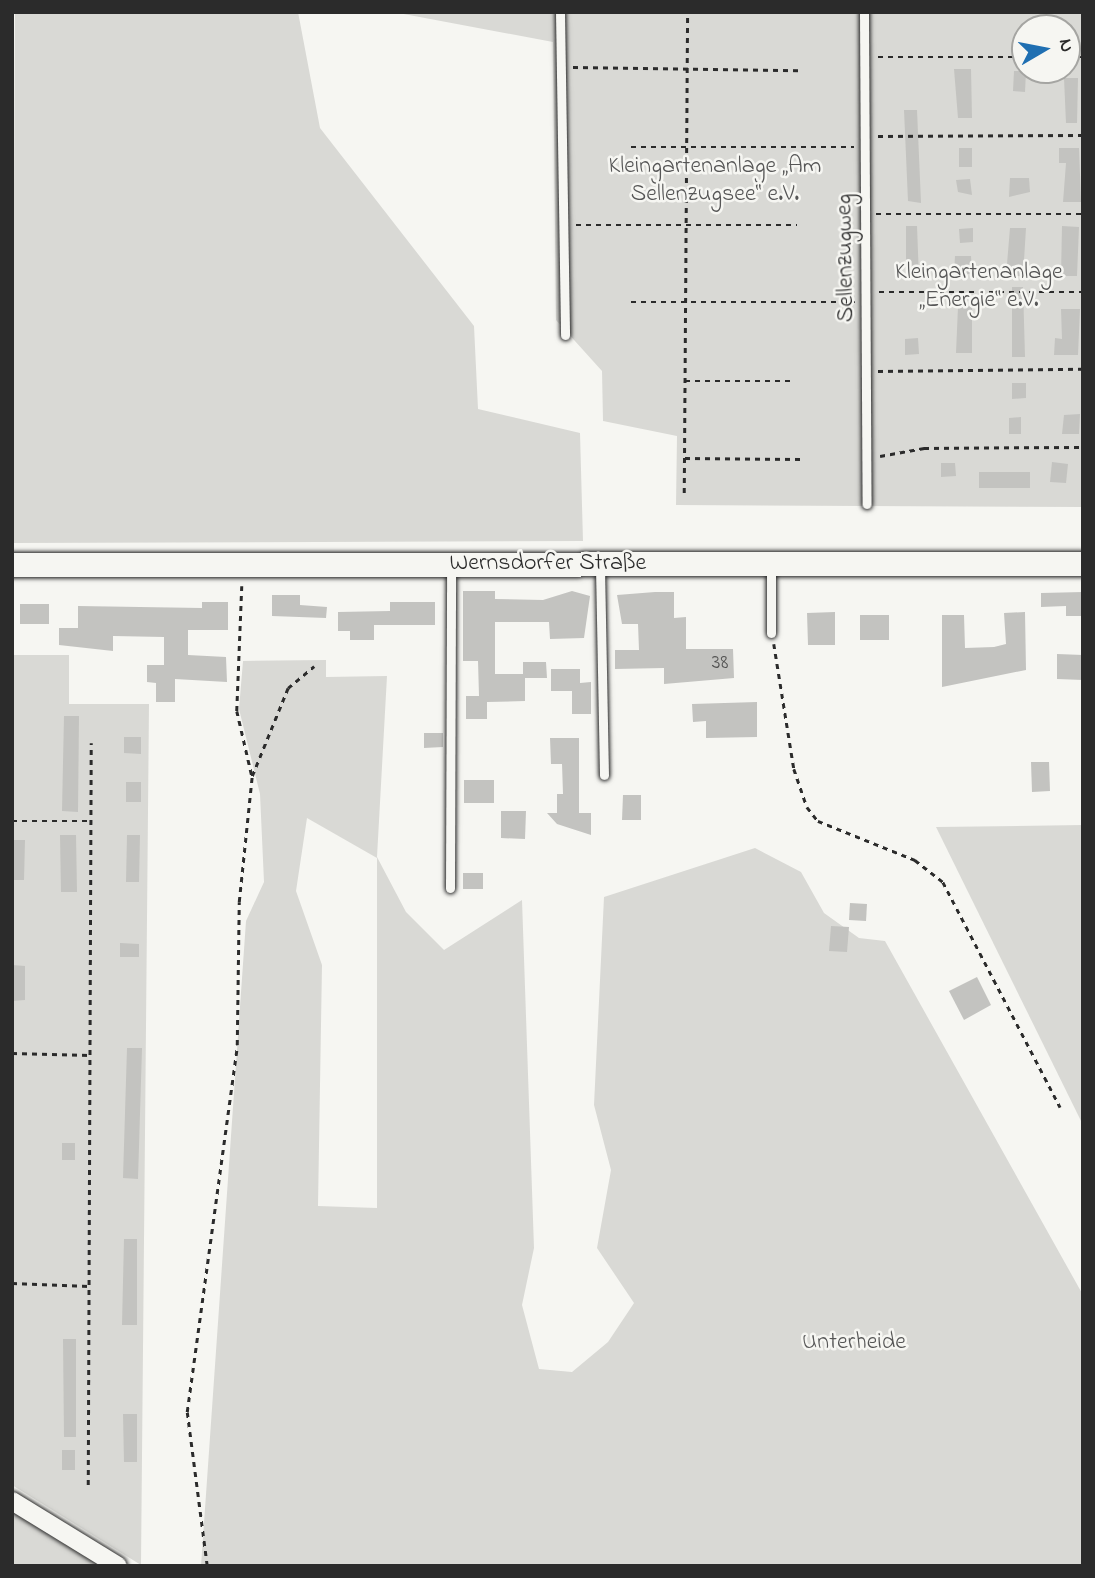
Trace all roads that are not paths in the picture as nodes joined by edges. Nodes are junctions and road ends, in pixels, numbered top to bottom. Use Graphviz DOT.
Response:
graph roads {
  1 [pos="560,12"];
  2 [pos="864,12"];
  3 [pos="565,335"];
  4 [pos="867,503"];
  5 [pos="451,564"];
  6 [pos="600,564"];
  7 [pos="1083,564"];
  8 [pos="12,565"];
  9 [pos="771,565"];
  10 [pos="771,633"];
  11 [pos="604,775"];
  12 [pos="450,888"];
  13 [pos="12,1501"];
  14 [pos="118,1566"];
  1 -- 3 [label="lane"];
  2 -- 4 [label="lane, Sellenzugweg"];
  5 -- 6 [label="main road, Wernsdorfer Straße"];
  5 -- 8 [label="main road, Wernsdorfer Straße"];
  5 -- 12 [label="lane"];
  6 -- 9 [label="main road, Wernsdorfer Straße"];
  6 -- 11 [label="lane"];
  7 -- 9 [label="main road, Wernsdorfer Straße"];
  9 -- 10 [label="lane"];
  13 -- 14 [label="street"];
}
